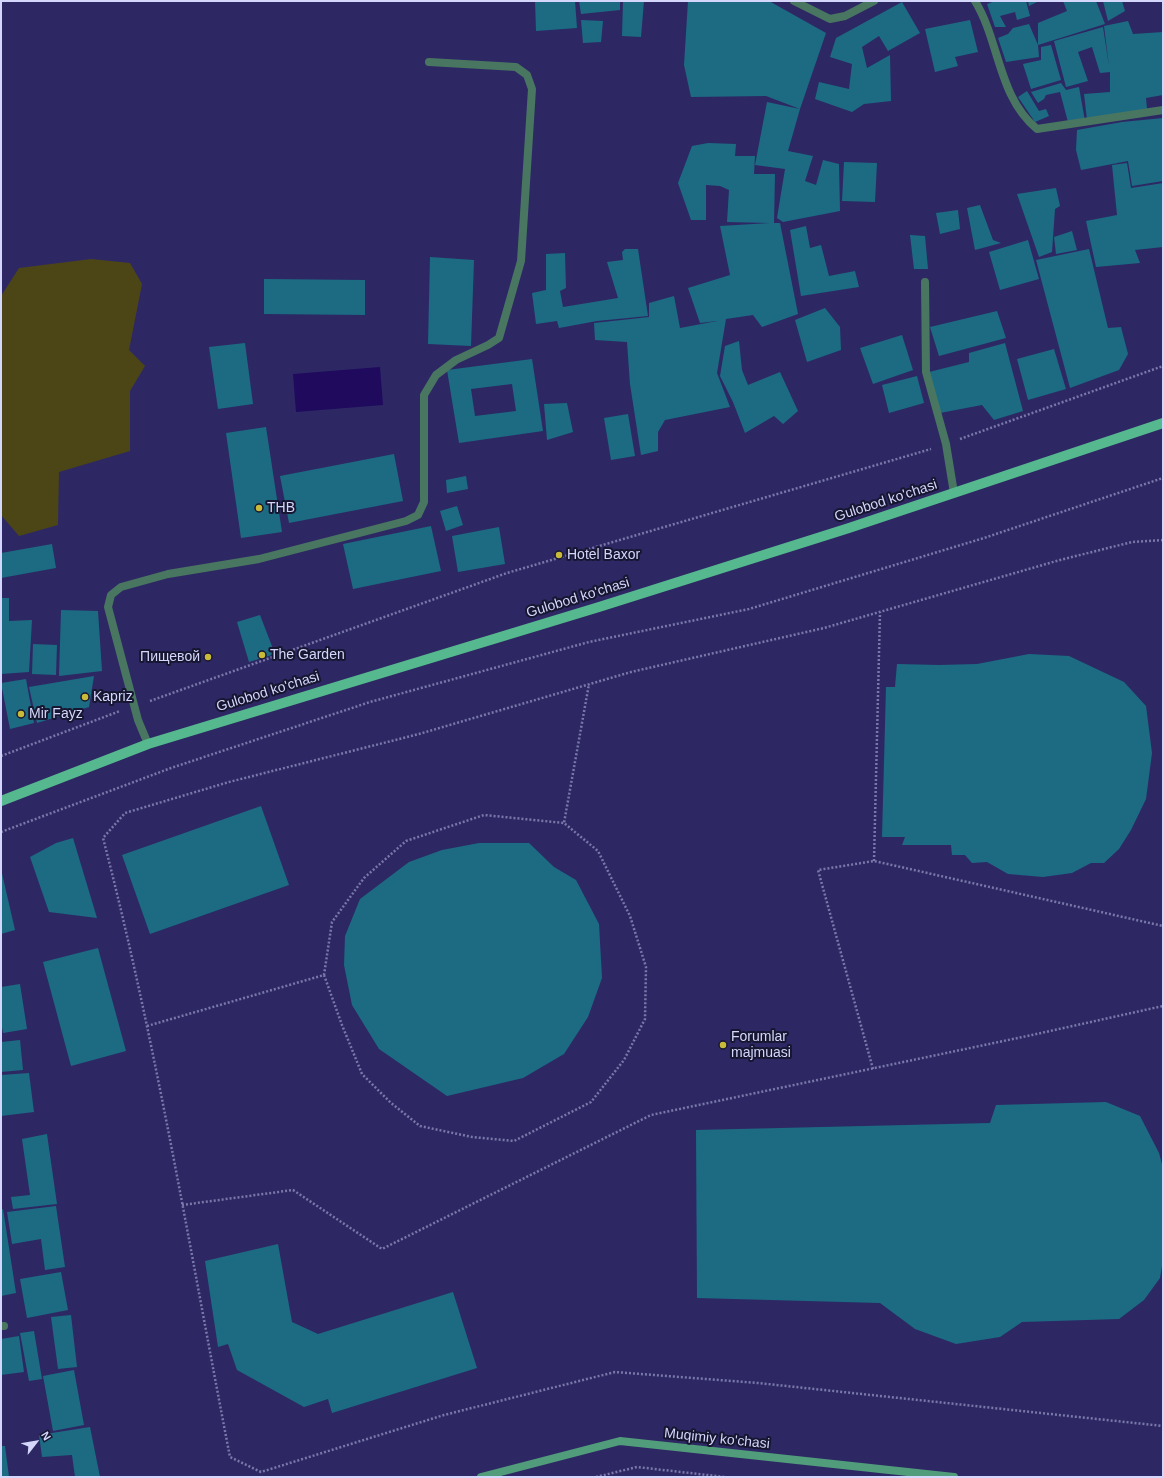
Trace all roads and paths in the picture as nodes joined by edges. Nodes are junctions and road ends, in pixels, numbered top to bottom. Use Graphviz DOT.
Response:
graph roads {
  1 [pos="794,1"];
  2 [pos="874,1"];
  3 [pos="975,1"];
  4 [pos="429,62"];
  5 [pos="1163,110"];
  6 [pos="925,282"];
  7 [pos="1163,366"];
  8 [pos="1163,423"];
  9 [pos="946,444"];
  10 [pos="1163,478"];
  11 [pos="954,493"];
  12 [pos="1163,540"];
  13 [pos="880,612"];
  14 [pos="589,684"];
  15 [pos="135,706"];
  16 [pos="148,744"];
  17 [pos="1,756"];
  18 [pos="1,801"];
  19 [pos="564,823"];
  20 [pos="1,832"];
  21 [pos="874,861"];
  22 [pos="1163,926"];
  23 [pos="324,975"];
  24 [pos="1163,1006"];
  25 [pos="147,1026"];
  26 [pos="873,1069"];
  27 [pos="182,1205"];
  28 [pos="1163,1426"];
  29 [pos="482,1477"];
  30 [pos="596,1477"];
  31 [pos="725,1477"];
  32 [pos="954,1477"];
  1 -- 2 [label="lane"];
  3 -- 5 [label="lane"];
  4 -- 15 [label="lane"];
  6 -- 9 [label="lane"];
  7 -- 9 [label="path"];
  8 -- 11 [label="main road, Gulobod ko'chasi"];
  9 -- 11 [label="lane"];
  9 -- 15 [label="path"];
  10 -- 20 [label="path"];
  11 -- 16 [label="main road, Gulobod ko'chasi"];
  12 -- 13 [label="path"];
  13 -- 14 [label="path"];
  13 -- 21 [label="path"];
  14 -- 19 [label="path"];
  14 -- 25 [label="path"];
  15 -- 16 [label="lane"];
  15 -- 17 [label="path"];
  16 -- 18 [label="main road, Gulobod ko'chasi"];
  19 -- 23 [label="path"];
  19 -- 23 [label="path"];
  21 -- 22 [label="path"];
  21 -- 26 [label="path"];
  23 -- 25 [label="path"];
  24 -- 26 [label="path"];
  25 -- 27 [label="path"];
  26 -- 27 [label="path"];
  27 -- 28 [label="path"];
  29 -- 32 [label="main road, Muqimiy ko'chasi"];
  30 -- 31 [label="path"];
}
